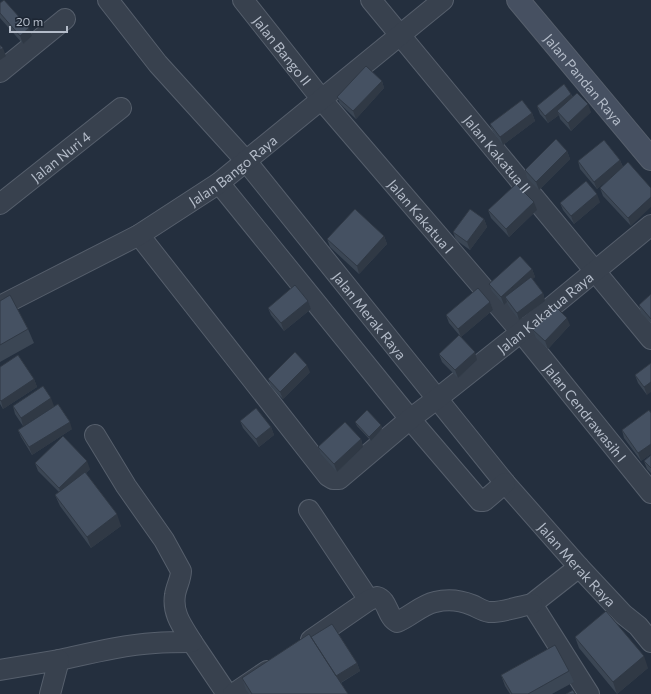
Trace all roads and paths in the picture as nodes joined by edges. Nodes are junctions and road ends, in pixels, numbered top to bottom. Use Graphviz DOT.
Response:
graph roads {
  1 [pos="108,0"];
  2 [pos="243,0"];
  3 [pos="370,0"];
  4 [pos="443,0"];
  5 [pos="518,0"];
  6 [pos="65,18"];
  7 [pos="400,36"];
  8 [pos="0,72"];
  9 [pos="322,100"];
  10 [pos="121,108"];
  11 [pos="651,159"];
  12 [pos="246,161"];
  13 [pos="220,183"];
  14 [pos="0,204"];
  15 [pos="651,225"];
  16 [pos="139,235"];
  17 [pos="596,270"];
  18 [pos="2,302"];
  19 [pos="521,332"];
  20 [pos="651,339"];
  21 [pos="424,409"];
  22 [pos="95,435"];
  23 [pos="505,483"];
  24 [pos="651,493"];
  25 [pos="309,510"];
  26 [pos="579,567"];
  27 [pos="369,600"];
  28 [pos="532,604"];
  29 [pos="644,620"];
  30 [pos="192,642"];
  31 [pos="651,642"];
  32 [pos="298,649"];
  33 [pos="59,660"];
  34 [pos="278,663"];
  35 [pos="0,670"];
  36 [pos="50,694"];
  37 [pos="227,694"];
  38 [pos="233,694"];
  39 [pos="589,694"];
  1 -- 12 [label="street, Jalan Merak Raya"];
  2 -- 9 [label="street, Jalan Bango II"];
  3 -- 7 [label="street, Jalan Kakatua II"];
  4 -- 7 [label="street, Jalan Bango Raya"];
  5 -- 11 [label="street, Jalan Pandan Raya"];
  6 -- 8 [label="street"];
  7 -- 9 [label="street, Jalan Bango Raya"];
  7 -- 17 [label="street, Jalan Kakatua II"];
  9 -- 12 [label="street, Jalan Bango Raya"];
  9 -- 19 [label="street, Jalan Kakatua I"];
  10 -- 14 [label="street, Jalan Nuri 4"];
  12 -- 13 [label="street, Jalan Bango Raya"];
  12 -- 21 [label="street, Jalan Merak Raya"];
  13 -- 16 [label="street, Jalan Bango Raya"];
  13 -- 21 [label="street"];
  15 -- 17 [label="street, Jalan Kakatua Raya"];
  16 -- 18 [label="street, Jalan Bango Raya"];
  16 -- 21 [label="street, Jalan Kakatua Raya"];
  17 -- 19 [label="street, Jalan Kakatua Raya"];
  17 -- 20 [label="street, Jalan Kakatua II"];
  19 -- 21 [label="street, Jalan Kakatua Raya"];
  19 -- 24 [label="street, Jalan Cendrawasih I"];
  21 -- 23 [label="street, Jalan Merak Raya"];
  21 -- 23 [label="street"];
  22 -- 30 [label="street"];
  23 -- 26 [label="street, Jalan Merak Raya"];
  25 -- 27 [label="street"];
  26 -- 28 [label="street"];
  26 -- 29 [label="street, Jalan Merak Raya"];
  27 -- 28 [label="street"];
  27 -- 32 [label="street"];
  28 -- 39 [label="street"];
  29 -- 31 [label="street, Jalan Merak Raya"];
  30 -- 33 [label="street"];
  30 -- 37 [label="street"];
  33 -- 35 [label="street"];
  33 -- 36 [label="street"];
  34 -- 38 [label="street"];
}
